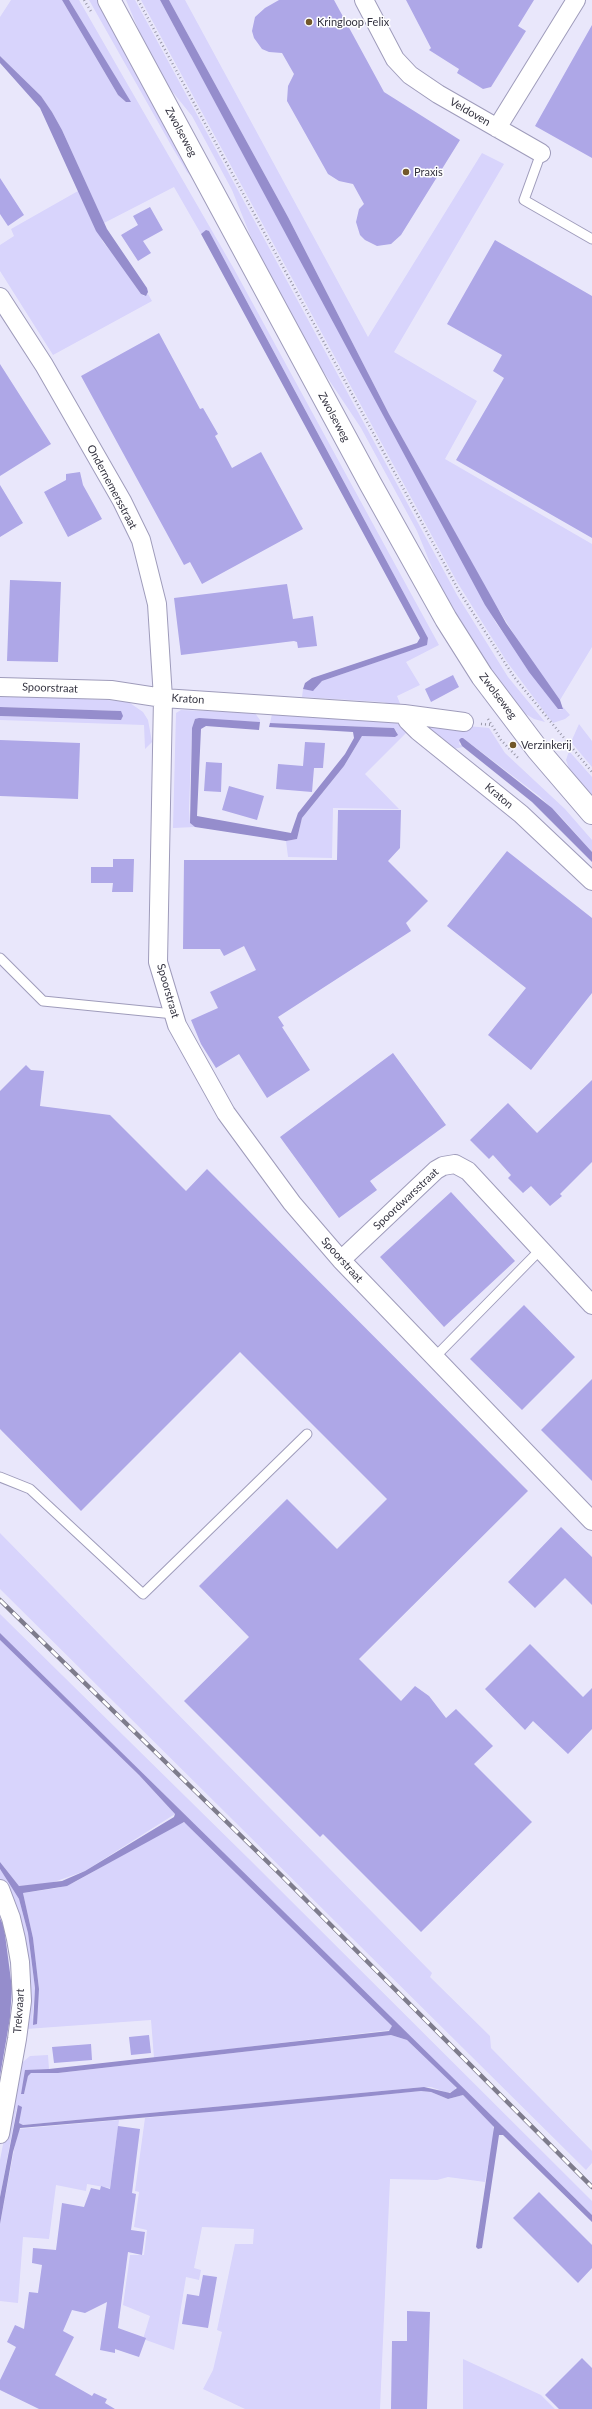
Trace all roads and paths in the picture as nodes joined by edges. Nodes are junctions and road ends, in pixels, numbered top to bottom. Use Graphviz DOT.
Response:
graph roads {
  1 [pos="109,0"];
  2 [pos="138,0"];
  3 [pos="364,0"];
  4 [pos="576,0"];
  5 [pos="497,128"];
  6 [pos="540,153"];
  7 [pos="592,239"];
  8 [pos="0,297"];
  9 [pos="0,687"];
  10 [pos="163,698"];
  11 [pos="404,714"];
  12 [pos="464,722"];
  13 [pos="592,772"];
  14 [pos="592,813"];
  15 [pos="592,882"];
  16 [pos="0,958"];
  17 [pos="174,1014"];
  18 [pos="541,1250"];
  19 [pos="341,1260"];
  20 [pos="592,1304"];
  21 [pos="434,1358"];
  22 [pos="306,1434"];
  23 [pos="0,1477"];
  24 [pos="592,1521"];
  25 [pos="0,1889"];
  26 [pos="0,2134"];
  1 -- 14 [label="main road, Zwolseweg"];
  2 -- 13 [label="path"];
  3 -- 5 [label="street, Veldoven"];
  4 -- 5 [label="street, Veldoven"];
  5 -- 6 [label="street"];
  6 -- 7 [label="lane"];
  8 -- 10 [label="street, Ondernemersstraat"];
  9 -- 10 [label="street, Spoorstraat"];
  10 -- 11 [label="street, Kraton"];
  10 -- 17 [label="street, Spoorstraat"];
  11 -- 12 [label="street, Kraton"];
  11 -- 15 [label="street, Kraton"];
  16 -- 17 [label="lane"];
  17 -- 19 [label="street, Spoorstraat"];
  18 -- 19 [label="street, Spoordwarsstraat"];
  18 -- 20 [label="street, Spoordwarsstraat"];
  18 -- 21 [label="lane"];
  19 -- 21 [label="street, Spoorstraat"];
  21 -- 24 [label="street, Spoorstraat"];
  22 -- 23 [label="lane"];
  25 -- 26 [label="street, Trekvaart"];
}
